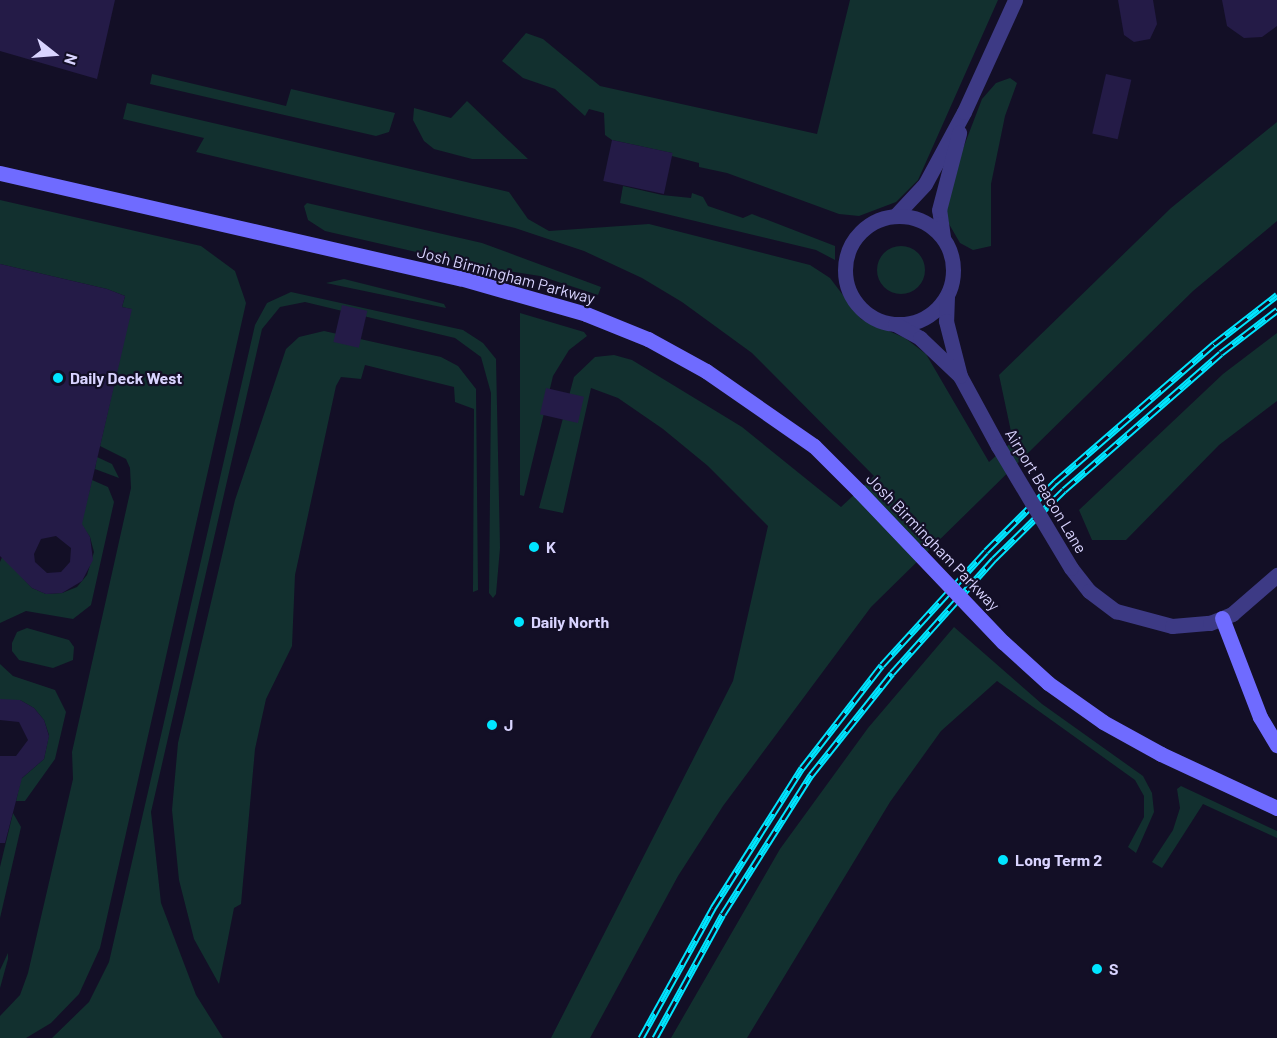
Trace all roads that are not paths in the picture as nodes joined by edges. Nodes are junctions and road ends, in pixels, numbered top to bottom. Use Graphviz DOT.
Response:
graph roads {
  1 [pos="1015,0"];
  2 [pos="964,112"];
  3 [pos="0,173"];
  4 [pos="896,215"];
  5 [pos="943,237"];
  6 [pos="947,296"];
  7 [pos="894,324"];
  8 [pos="960,376"];
  9 [pos="1277,575"];
  10 [pos="1222,618"];
  11 [pos="1277,745"];
  12 [pos="1277,808"];
  1 -- 2 [label="street"];
  2 -- 4 [label="street"];
  2 -- 5 [label="street"];
  3 -- 12 [label="main road, Josh Birmingham Parkway, bridge"];
  4 -- 5 [label="street"];
  4 -- 7 [label="street"];
  5 -- 6 [label="street"];
  6 -- 7 [label="street"];
  6 -- 8 [label="street, Airport Beacon Lane"];
  7 -- 8 [label="street, Airport Beacon Lane"];
  8 -- 10 [label="street, Airport Beacon Lane, bridge"];
  9 -- 10 [label="street, Airport Beacon Lane"];
  10 -- 11 [label="main road"];
}
